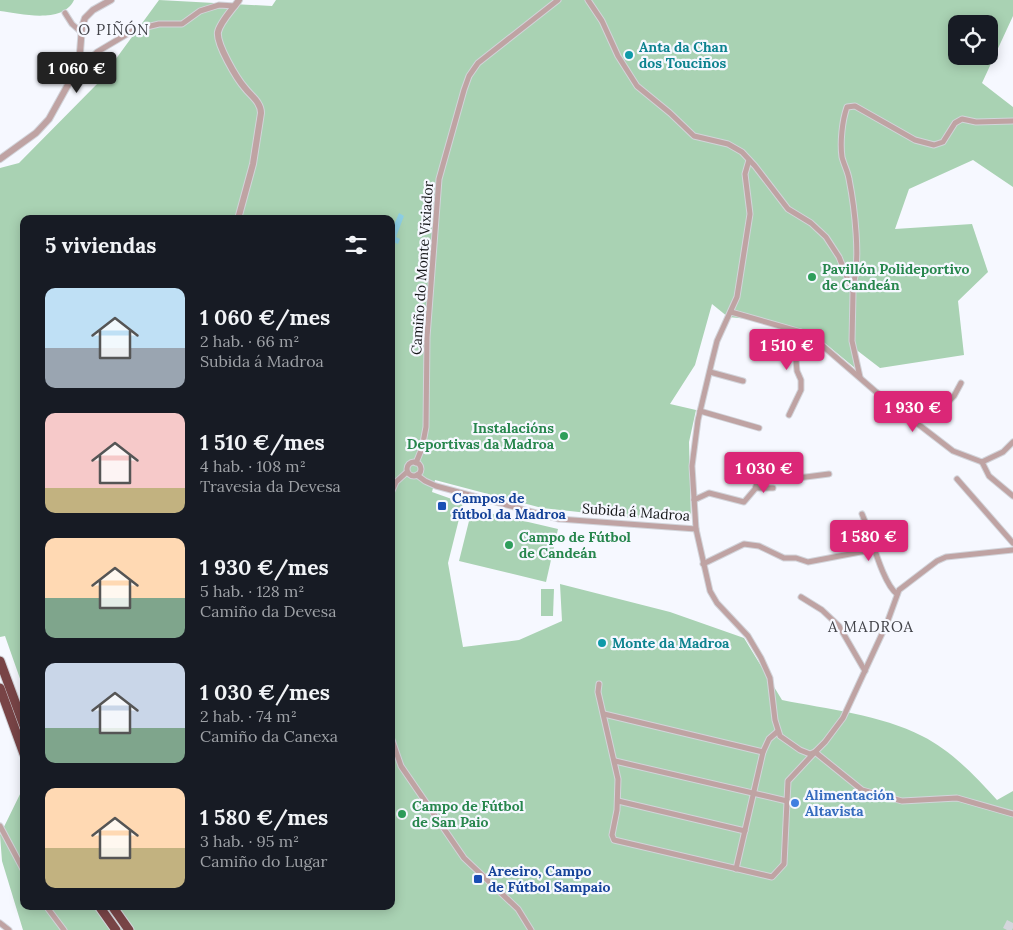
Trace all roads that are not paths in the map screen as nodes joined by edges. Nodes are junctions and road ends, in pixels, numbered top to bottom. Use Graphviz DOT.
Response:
graph roads {
  1 [pos="111,0"];
  2 [pos="558,0"];
  3 [pos="588,0"];
  4 [pos="237,3"];
  5 [pos="65,13"];
  6 [pos="81,32"];
  7 [pos="76,73"];
  8 [pos="1013,121"];
  9 [pos="0,159"];
  10 [pos="749,160"];
  11 [pos="239,215"];
  12 [pos="852,287"];
  13 [pos="730,312"];
  14 [pos="801,332"];
  15 [pos="710,372"];
  16 [pos="860,377"];
  17 [pos="743,381"];
  18 [pos="960,383"];
  19 [pos="900,410"];
  20 [pos="700,411"];
  21 [pos="789,416"];
  22 [pos="759,428"];
  23 [pos="1013,442"];
  24 [pos="982,462"];
  25 [pos="416,463"];
  26 [pos="407,472"];
  27 [pos="829,474"];
  28 [pos="418,475"];
  29 [pos="957,479"];
  30 [pos="395,484"];
  31 [pos="756,488"];
  32 [pos="773,488"];
  33 [pos="1013,496"];
  34 [pos="694,500"];
  35 [pos="862,514"];
  36 [pos="696,529"];
  37 [pos="1013,543"];
  38 [pos="876,549"];
  39 [pos="1013,550"];
  40 [pos="703,564"];
  41 [pos="897,594"];
  42 [pos="800,598"];
  43 [pos="0,661"];
  44 [pos="865,671"];
  45 [pos="599,684"];
  46 [pos="0,688"];
  47 [pos="604,714"];
  48 [pos="20,715"];
  49 [pos="777,732"];
  50 [pos="20,743"];
  51 [pos="395,749"];
  52 [pos="763,752"];
  53 [pos="815,752"];
  54 [pos="615,761"];
  55 [pos="754,793"];
  56 [pos="618,801"];
  57 [pos="787,801"];
  58 [pos="1013,814"];
  59 [pos="0,826"];
  60 [pos="745,831"];
  61 [pos="20,864"];
  62 [pos="736,869"];
  63 [pos="49,910"];
  64 [pos="102,910"];
  65 [pos="115,910"];
  66 [pos="0,923"];
  67 [pos="9,930"];
  68 [pos="64,930"];
  69 [pos="116,930"];
  70 [pos="129,930"];
  71 [pos="531,930"];
  1 -- 6 [label="street"];
  2 -- 25 [label="street, Camiño do Monte Vixiador"];
  3 -- 10 [label="street"];
  4 -- 7 [label="street"];
  4 -- 11 [label="street"];
  5 -- 6 [label="street"];
  6 -- 7 [label="street"];
  7 -- 9 [label="street"];
  8 -- 12 [label="street"];
  10 -- 12 [label="street"];
  10 -- 13 [label="street"];
  12 -- 16 [label="street"];
  13 -- 14 [label="street"];
  13 -- 15 [label="street"];
  14 -- 16 [label="street"];
  14 -- 21 [label="street"];
  15 -- 17 [label="street"];
  15 -- 20 [label="street"];
  16 -- 19 [label="street"];
  18 -- 19 [label="street"];
  19 -- 24 [label="street"];
  20 -- 22 [label="street"];
  20 -- 34 [label="street"];
  23 -- 24 [label="street"];
  24 -- 33 [label="street"];
  25 -- 26 [label="street"];
  25 -- 28 [label="street"];
  26 -- 28 [label="street, Subida á Madroa"];
  26 -- 30 [label="street"];
  27 -- 31 [label="street"];
  28 -- 36 [label="street, Subida á Madroa"];
  29 -- 37 [label="street"];
  31 -- 32 [label="street"];
  31 -- 34 [label="street"];
  34 -- 36 [label="street"];
  35 -- 38 [label="street"];
  36 -- 40 [label="street, Subida á Madroa"];
  38 -- 40 [label="street"];
  38 -- 41 [label="street"];
  39 -- 41 [label="street"];
  40 -- 49 [label="street, Subida á Madroa"];
  41 -- 44 [label="street"];
  42 -- 44 [label="street"];
  43 -- 48 [label="highway"];
  44 -- 53 [label="street"];
  45 -- 47 [label="street"];
  46 -- 50 [label="highway"];
  47 -- 52 [label="street"];
  47 -- 54 [label="street"];
  49 -- 52 [label="street"];
  49 -- 53 [label="street"];
  51 -- 71 [label="street"];
  52 -- 55 [label="street"];
  53 -- 57 [label="street"];
  53 -- 58 [label="street"];
  54 -- 55 [label="street"];
  54 -- 56 [label="street"];
  55 -- 57 [label="street"];
  55 -- 60 [label="street"];
  56 -- 60 [label="street"];
  56 -- 62 [label="street"];
  57 -- 62 [label="street"];
  59 -- 61 [label="street"];
  60 -- 62 [label="street"];
  63 -- 68 [label="street"];
  64 -- 69 [label="highway"];
  65 -- 70 [label="highway"];
  66 -- 67 [label="street"];
}
